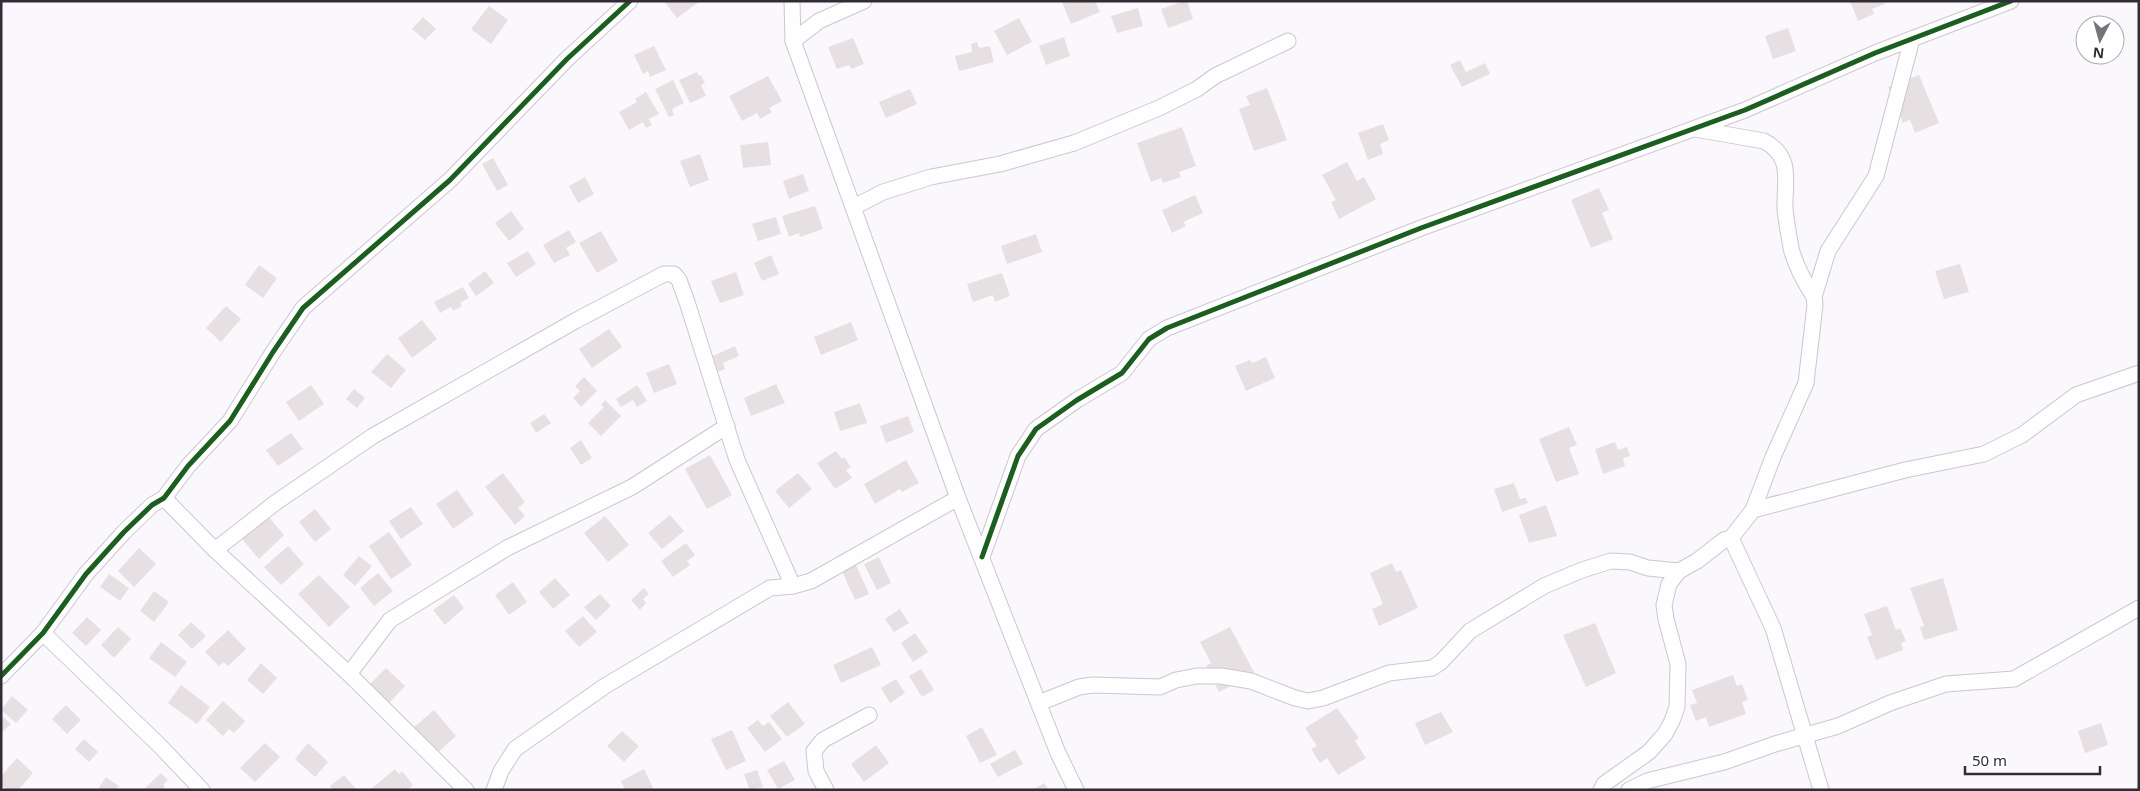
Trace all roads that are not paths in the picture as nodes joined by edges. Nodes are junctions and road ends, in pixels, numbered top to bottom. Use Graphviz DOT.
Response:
graph roads {
  1 [pos="630,1"];
  2 [pos="792,1"];
  3 [pos="864,1"];
  4 [pos="2011,1"];
  5 [pos="1912,39"];
  6 [pos="793,41"];
  7 [pos="1288,41"];
  8 [pos="1694,128"];
  9 [pos="854,207"];
  10 [pos="1814,297"];
  11 [pos="2139,373"];
  12 [pos="727,426"];
  13 [pos="164,498"];
  14 [pos="958,498"];
  15 [pos="1753,510"];
  16 [pos="1732,538"];
  17 [pos="215,550"];
  18 [pos="982,557"];
  19 [pos="1679,571"];
  20 [pos="793,586"];
  21 [pos="2139,608"];
  22 [pos="43,633"];
  23 [pos="349,674"];
  24 [pos="1,676"];
  25 [pos="1039,703"];
  26 [pos="869,715"];
  27 [pos="1805,736"];
  28 [pos="498,788"];
  29 [pos="202,790"];
  30 [pos="466,790"];
  31 [pos="826,790"];
  32 [pos="1076,790"];
  33 [pos="1601,790"];
  34 [pos="1630,790"];
  35 [pos="1821,790"];
  1 -- 13 [label="street"];
  2 -- 6 [label="street"];
  3 -- 6 [label="street"];
  4 -- 5 [label="street"];
  5 -- 8 [label="street"];
  5 -- 10 [label="street"];
  6 -- 9 [label="street"];
  7 -- 9 [label="street"];
  8 -- 10 [label="street"];
  8 -- 18 [label="street"];
  9 -- 14 [label="street"];
  10 -- 15 [label="street"];
  11 -- 15 [label="street"];
  12 -- 17 [label="street"];
  12 -- 20 [label="street"];
  12 -- 23 [label="street"];
  13 -- 17 [label="street"];
  13 -- 22 [label="street"];
  14 -- 18 [label="street"];
  14 -- 20 [label="street"];
  15 -- 16 [label="street"];
  16 -- 19 [label="street"];
  16 -- 27 [label="street"];
  17 -- 23 [label="street"];
  18 -- 25 [label="street"];
  19 -- 25 [label="street"];
  19 -- 33 [label="street"];
  20 -- 28 [label="street"];
  21 -- 27 [label="street"];
  22 -- 24 [label="street"];
  22 -- 29 [label="street"];
  23 -- 30 [label="street"];
  25 -- 32 [label="street"];
  26 -- 31 [label="street"];
  27 -- 34 [label="street"];
  27 -- 35 [label="street"];
}
